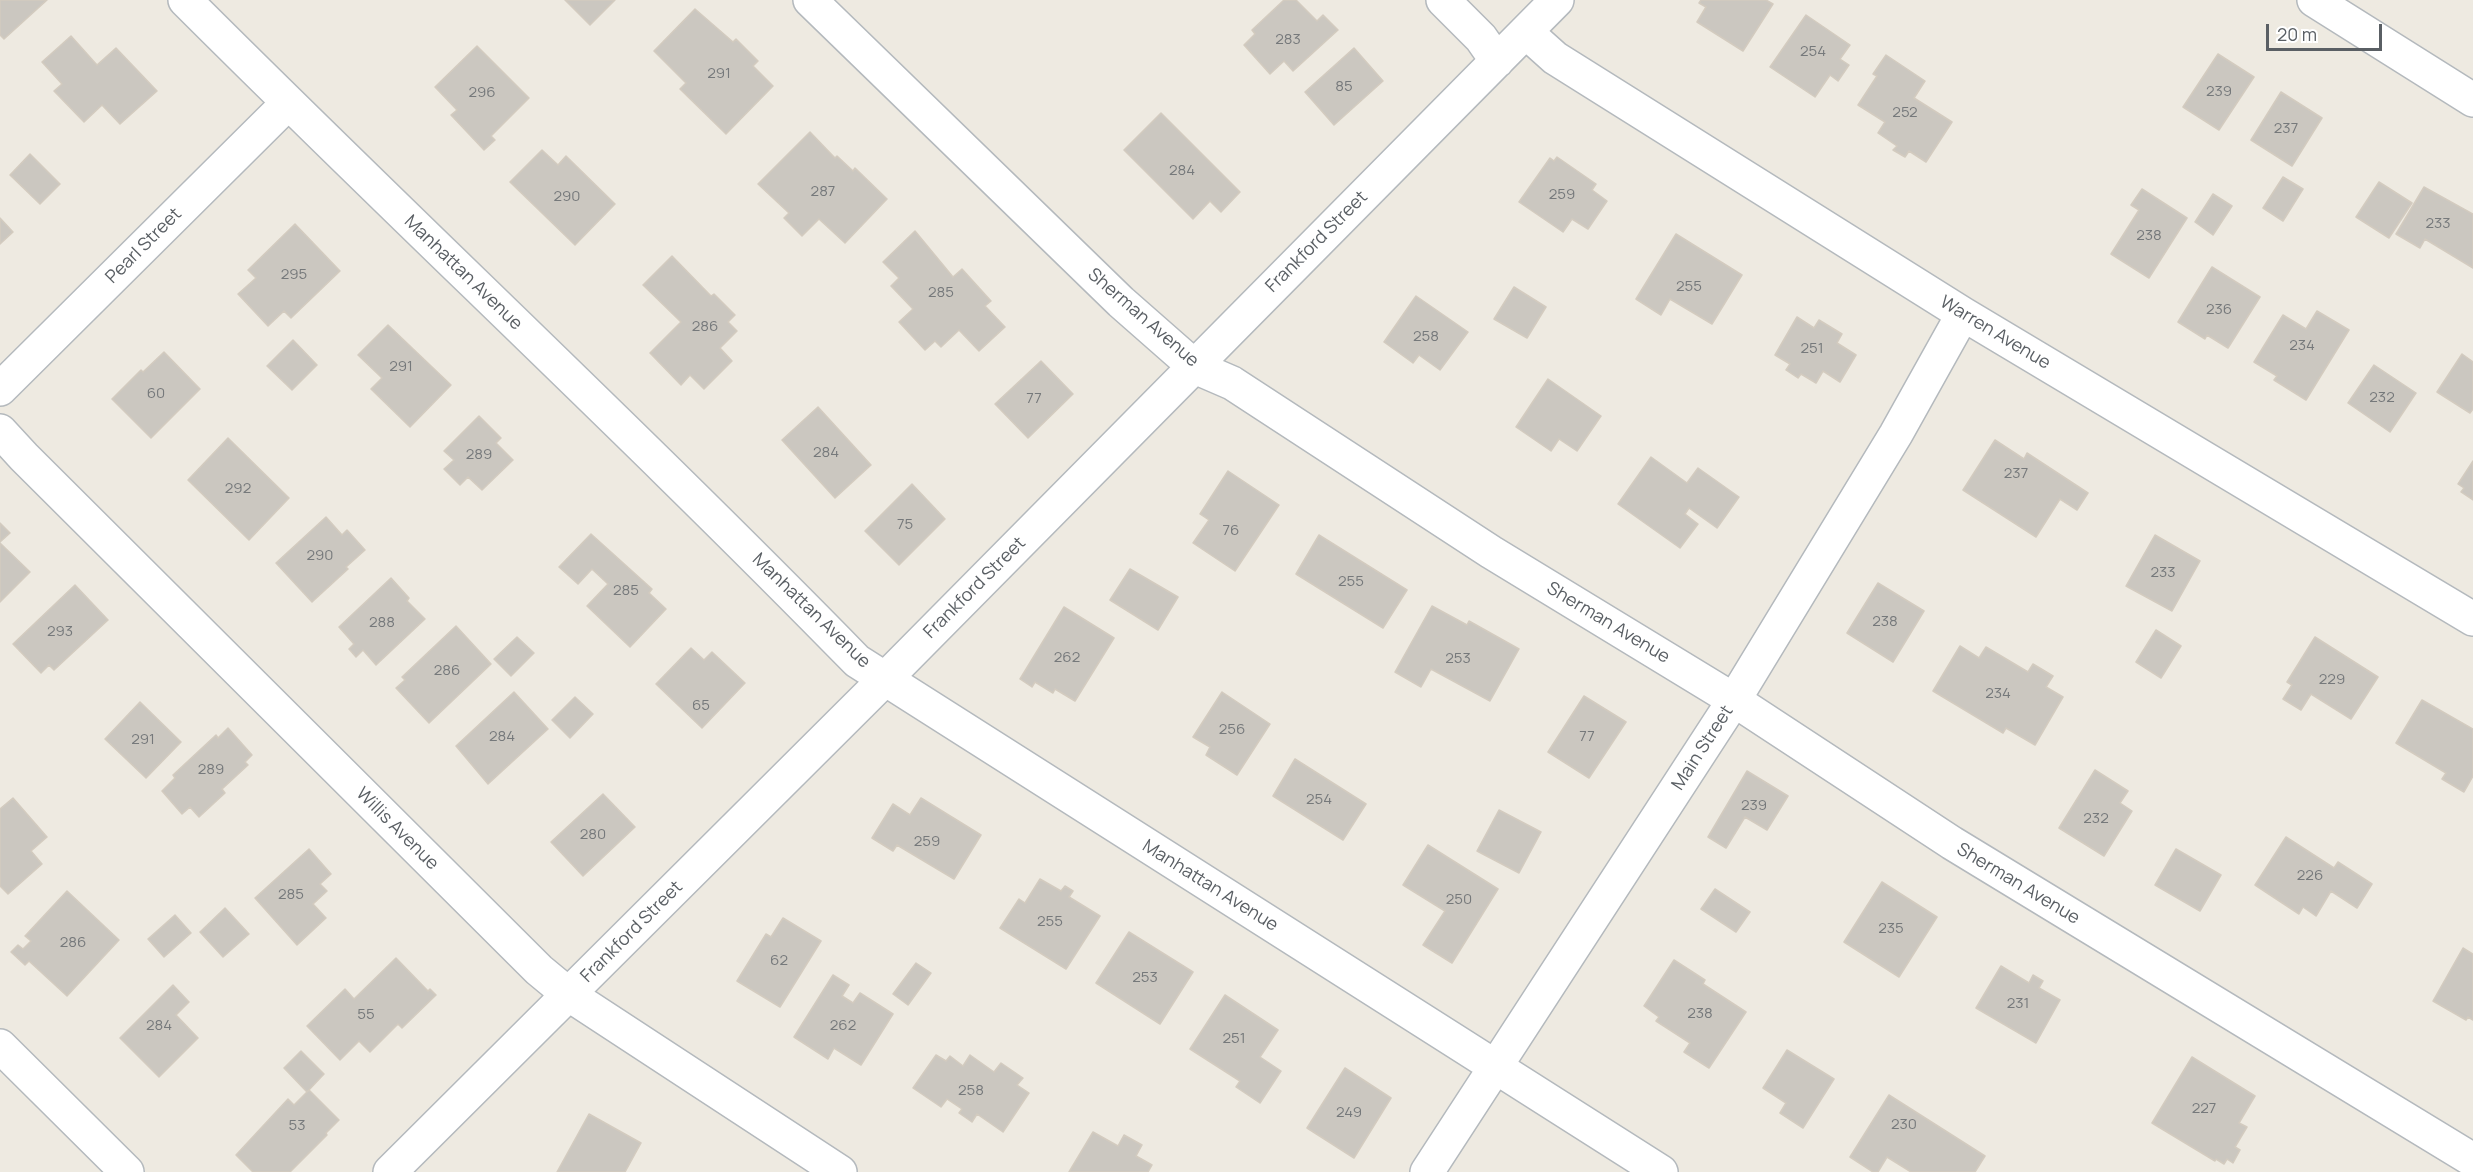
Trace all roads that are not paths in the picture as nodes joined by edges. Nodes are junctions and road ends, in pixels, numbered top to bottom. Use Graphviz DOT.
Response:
graph roads {
  1 [pos="185,0"];
  2 [pos="810,0"];
  3 [pos="1443,0"];
  4 [pos="1557,0"];
  5 [pos="2314,0"];
  6 [pos="1526,32"];
  7 [pos="1497,61"];
  8 [pos="2473,100"];
  9 [pos="288,103"];
  10 [pos="1964,315"];
  11 [pos="1195,366"];
  12 [pos="0,389"];
  13 [pos="0,431"];
  14 [pos="2473,619"];
  15 [pos="885,679"];
  16 [pos="1734,700"];
  17 [pos="568,994"];
  18 [pos="0,1046"];
  19 [pos="1494,1067"];
  20 [pos="2473,1160"];
  21 [pos="127,1172"];
  22 [pos="390,1172"];
  23 [pos="840,1172"];
  24 [pos="1427,1172"];
  25 [pos="1661,1172"];
  1 -- 9 [label="street, Manhattan Avenue"];
  2 -- 11 [label="street, Sherman Avenue"];
  3 -- 7 [label="street"];
  4 -- 6 [label="street, Frankford Street"];
  5 -- 8 [label="street"];
  6 -- 7 [label="street, Frankford Street"];
  6 -- 10 [label="street, Warren Avenue"];
  7 -- 11 [label="street, Frankford Street"];
  9 -- 12 [label="street, Pearl Street"];
  9 -- 15 [label="street, Manhattan Avenue"];
  10 -- 14 [label="street, Warren Avenue"];
  10 -- 16 [label="street, Main Street"];
  11 -- 15 [label="street, Frankford Street"];
  11 -- 16 [label="street, Sherman Avenue"];
  13 -- 17 [label="street, Willis Avenue"];
  15 -- 17 [label="street, Frankford Street"];
  15 -- 19 [label="street, Manhattan Avenue"];
  16 -- 19 [label="street, Main Street"];
  16 -- 20 [label="street, Sherman Avenue"];
  17 -- 22 [label="street, Frankford Street"];
  17 -- 23 [label="street, Willis Avenue"];
  18 -- 21 [label="street"];
  19 -- 24 [label="street, Main Street"];
  19 -- 25 [label="street, Manhattan Avenue"];
}
